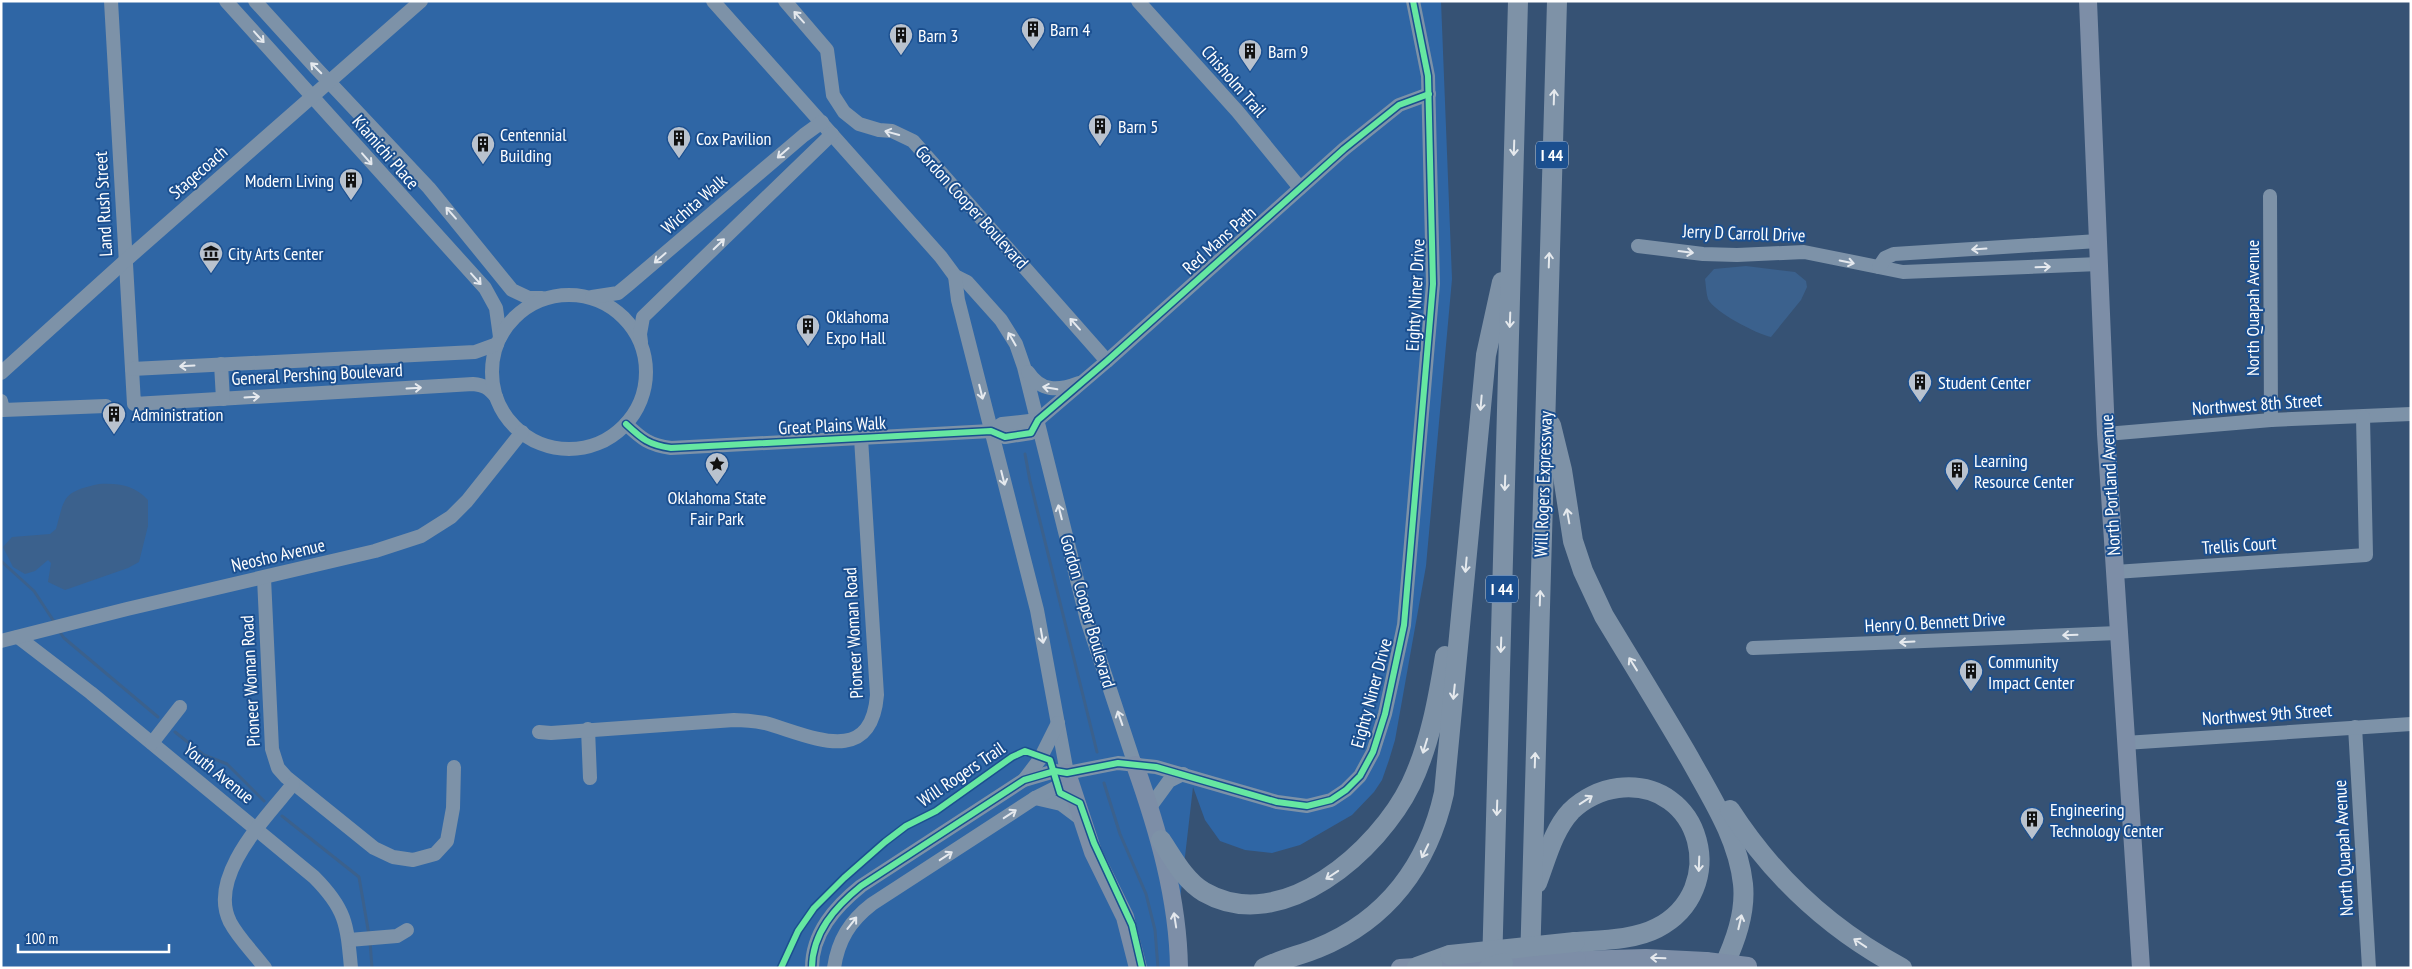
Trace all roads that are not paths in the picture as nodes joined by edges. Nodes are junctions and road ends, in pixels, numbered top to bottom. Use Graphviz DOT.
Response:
graph roads {
  1 [pos="111,1"];
  2 [pos="226,1"];
  3 [pos="255,1"];
  4 [pos="421,1"];
  5 [pos="713,1"];
  6 [pos="785,1"];
  7 [pos="1138,1"];
  8 [pos="1413,1"];
  9 [pos="1518,1"];
  10 [pos="1557,1"];
  11 [pos="2088,1"];
  12 [pos="331,83"];
  13 [pos="1429,94"];
  14 [pos="312,97"];
  15 [pos="822,122"];
  16 [pos="832,134"];
  17 [pos="1300,188"];
  18 [pos="2270,196"];
  19 [pos="1512,236"];
  20 [pos="2098,241"];
  21 [pos="1638,246"];
  22 [pos="2016,246"];
  23 [pos="1950,250"];
  24 [pos="125,261"];
  25 [pos="2099,264"];
  26 [pos="1879,267"];
  27 [pos="2017,268"];
  28 [pos="1952,270"];
  29 [pos="955,276"];
  30 [pos="585,296"];
  31 [pos="548,298"];
  32 [pos="498,340"];
  33 [pos="643,348"];
  34 [pos="1107,361"];
  35 [pos="221,364"];
  36 [pos="1024,367"];
  37 [pos="132,369"];
  38 [pos="1,373"];
  39 [pos="1084,381"];
  40 [pos="496,398"];
  41 [pos="223,399"];
  42 [pos="1,401"];
  43 [pos="1545,401"];
  44 [pos="134,404"];
  45 [pos="106,406"];
  46 [pos="2411,414"];
  47 [pos="2363,417"];
  48 [pos="1038,420"];
  49 [pos="2271,420"];
  50 [pos="626,424"];
  51 [pos="991,431"];
  52 [pos="522,432"];
  53 [pos="2106,434"];
  54 [pos="861,438"];
  55 [pos="2115,572"];
  56 [pos="264,578"];
  57 [pos="1464,592"];
  58 [pos="2118,633"];
  59 [pos="18,637"];
  60 [pos="1,641"];
  61 [pos="1752,648"];
  62 [pos="1659,705"];
  63 [pos="180,707"];
  64 [pos="1058,722"];
  65 [pos="2411,724"];
  66 [pos="2355,726"];
  67 [pos="588,730"];
  68 [pos="540,732"];
  69 [pos="152,743"];
  70 [pos="2125,743"];
  71 [pos="1135,765"];
  72 [pos="454,767"];
  73 [pos="1067,773"];
  74 [pos="1183,774"];
  75 [pos="590,778"];
  76 [pos="1024,780"];
  77 [pos="292,784"];
  78 [pos="1035,798"];
  79 [pos="1150,807"];
  80 [pos="1081,818"];
  81 [pos="258,829"];
  82 [pos="1160,840"];
  83 [pos="1532,897"];
  84 [pos="407,930"];
  85 [pos="354,940"];
  86 [pos="1576,951"];
  87 [pos="1450,960"];
  88 [pos="1714,964"];
  89 [pos="1495,966"];
  90 [pos="1408,967"];
  91 [pos="1751,967"];
  92 [pos="265,968"];
  93 [pos="351,968"];
  94 [pos="812,968"];
  95 [pos="834,968"];
  96 [pos="1138,968"];
  97 [pos="1179,968"];
  98 [pos="1264,968"];
  99 [pos="1530,968"];
  100 [pos="1902,968"];
  101 [pos="2141,968"];
  102 [pos="2369,968"];
  1 -- 24 [label="street, Land Rush Street"];
  2 -- 14 [label="street, Kiamichi Place, one-way"];
  12 -- 3 [label="street, Kiamichi Place, one-way"];
  4 -- 12 [label="street, Stagecoach"];
  5 -- 15 [label="street, Gordon Cooper Boulevard"];
  34 -- 6 [label="street, Gordon Cooper Boulevard, one-way"];
  7 -- 17 [label="street, Chisholm Trail"];
  8 -- 13 [label="street, Eighty Niner Drive"];
  9 -- 19 [label="highway, I 44, one-way"];
  43 -- 10 [label="highway, Will Rogers Expressway / I 44, one-way"];
  11 -- 20 [label="main road, North Portland Avenue"];
  12 -- 14 [label="street, Stagecoach"];
  31 -- 12 [label="street, Kiamichi Place, one-way"];
  13 -- 17 [label="street, Red Mans Path"];
  13 -- 74 [label="street, Eighty Niner Drive"];
  14 -- 24 [label="street, Stagecoach"];
  14 -- 32 [label="street, Kiamichi Place, one-way"];
  15 -- 16 [label="street, Gordon Cooper Boulevard"];
  15 -- 30 [label="street, Wichita Walk, one-way"];
  16 -- 29 [label="street, Gordon Cooper Boulevard"];
  33 -- 16 [label="street, one-way"];
  17 -- 34 [label="street, Red Mans Path"];
  18 -- 49 [label="street, North Quapah Avenue"];
  19 -- 57 [label="highway, one-way"];
  19 -- 89 [label="highway, I 44, one-way"];
  20 -- 22 [label="street"];
  20 -- 25 [label="main road, North Portland Avenue"];
  21 -- 26 [label="street, Jerry D Carroll Drive, one-way"];
  22 -- 23 [label="street, one-way"];
  22 -- 27 [label="street"];
  23 -- 26 [label="street"];
  23 -- 28 [label="street"];
  24 -- 37 [label="street, Land Rush Street"];
  24 -- 38 [label="street, Stagecoach"];
  27 -- 25 [label="street, Jerry D Carroll Drive, one-way"];
  25 -- 53 [label="main road, North Portland Avenue"];
  26 -- 28 [label="street, Jerry D Carroll Drive"];
  27 -- 28 [label="street, Jerry D Carroll Drive"];
  36 -- 29 [label="street, Gordon Cooper Boulevard, one-way"];
  29 -- 51 [label="street, Gordon Cooper Boulevard, one-way"];
  30 -- 31 [label="street"];
  30 -- 33 [label="street"];
  31 -- 32 [label="street"];
  32 -- 35 [label="street, General Pershing Boulevard"];
  32 -- 40 [label="street"];
  33 -- 50 [label="street"];
  34 -- 39 [label="street, Red Mans Path"];
  35 -- 37 [label="street, General Pershing Boulevard, one-way"];
  35 -- 41 [label="street"];
  39 -- 36 [label="street, one-way"];
  36 -- 48 [label="street, Gordon Cooper Boulevard"];
  37 -- 44 [label="street, Land Rush Street"];
  39 -- 48 [label="street, Red Mans Path"];
  41 -- 40 [label="street, General Pershing Boulevard, one-way"];
  40 -- 52 [label="street"];
  41 -- 44 [label="street, General Pershing Boulevard"];
  42 -- 45 [label="street"];
  62 -- 43 [label="highway, one-way"];
  83 -- 43 [label="highway, Will Rogers Expressway / I 44, one-way"];
  46 -- 47 [label="street, Northwest 8th Street"];
  47 -- 49 [label="street, Northwest 8th Street"];
  47 -- 55 [label="street, Trellis Court"];
  48 -- 51 [label="street, Great Plains Walk"];
  71 -- 48 [label="street, Gordon Cooper Boulevard, one-way"];
  49 -- 53 [label="street, Northwest 8th Street"];
  50 -- 52 [label="street"];
  50 -- 54 [label="street, Great Plains Walk"];
  51 -- 54 [label="street, Great Plains Walk"];
  51 -- 64 [label="street, Gordon Cooper Boulevard, one-way"];
  52 -- 56 [label="street, Neosho Avenue"];
  53 -- 55 [label="main road, North Portland Avenue"];
  54 -- 67 [label="street, Pioneer Woman Road"];
  55 -- 58 [label="main road, North Portland Avenue"];
  56 -- 59 [label="street, Neosho Avenue"];
  56 -- 77 [label="street, Pioneer Woman Road"];
  57 -- 82 [label="highway, one-way"];
  57 -- 98 [label="highway, one-way"];
  58 -- 61 [label="street, Henry O. Bennett Drive, one-way"];
  58 -- 70 [label="main road, North Portland Avenue"];
  59 -- 60 [label="street, Neosho Avenue"];
  59 -- 69 [label="street, Youth Avenue"];
  88 -- 62 [label="highway, one-way"];
  100 -- 62 [label="highway, one-way"];
  63 -- 69 [label="street"];
  64 -- 73 [label="street, Gordon Cooper Boulevard"];
  64 -- 76 [label="street"];
  65 -- 66 [label="street, Northwest 9th Street"];
  66 -- 70 [label="street, Northwest 9th Street"];
  66 -- 102 [label="street, North Quapah Avenue"];
  67 -- 68 [label="street, Pioneer Woman Road"];
  67 -- 75 [label="street"];
  69 -- 81 [label="street, Youth Avenue"];
  70 -- 101 [label="main road, North Portland Avenue"];
  71 -- 73 [label="street, Eighty Niner Drive"];
  71 -- 74 [label="street, Eighty Niner Drive"];
  71 -- 79 [label="main road, Gordon Cooper Boulevard"];
  72 -- 77 [label="street, Pioneer Woman Road"];
  73 -- 76 [label="street, Eighty Niner Drive"];
  73 -- 78 [label="street"];
  73 -- 80 [label="main road, Gordon Cooper Boulevard"];
  74 -- 79 [label="street"];
  76 -- 94 [label="street, Eighty Niner Drive"];
  77 -- 81 [label="street"];
  78 -- 80 [label="street"];
  95 -- 78 [label="street, one-way"];
  79 -- 82 [label="main road, Gordon Cooper Boulevard"];
  80 -- 96 [label="main road, Gordon Cooper Boulevard"];
  81 -- 85 [label="street, Youth Avenue"];
  81 -- 92 [label="street"];
  97 -- 82 [label="main road, Gordon Cooper Boulevard, one-way"];
  83 -- 86 [label="highway, one-way"];
  83 -- 99 [label="highway, Will Rogers Expressway / I 44"];
  84 -- 85 [label="street"];
  85 -- 93 [label="street, Youth Avenue"];
  86 -- 87 [label="highway, bridge"];
  88 -- 86 [label="main road, one-way"];
  86 -- 89 [label="main road, bridge"];
  87 -- 89 [label="main road, bridge"];
  87 -- 90 [label="highway"];
  88 -- 91 [label="main road, bridge"];
}
